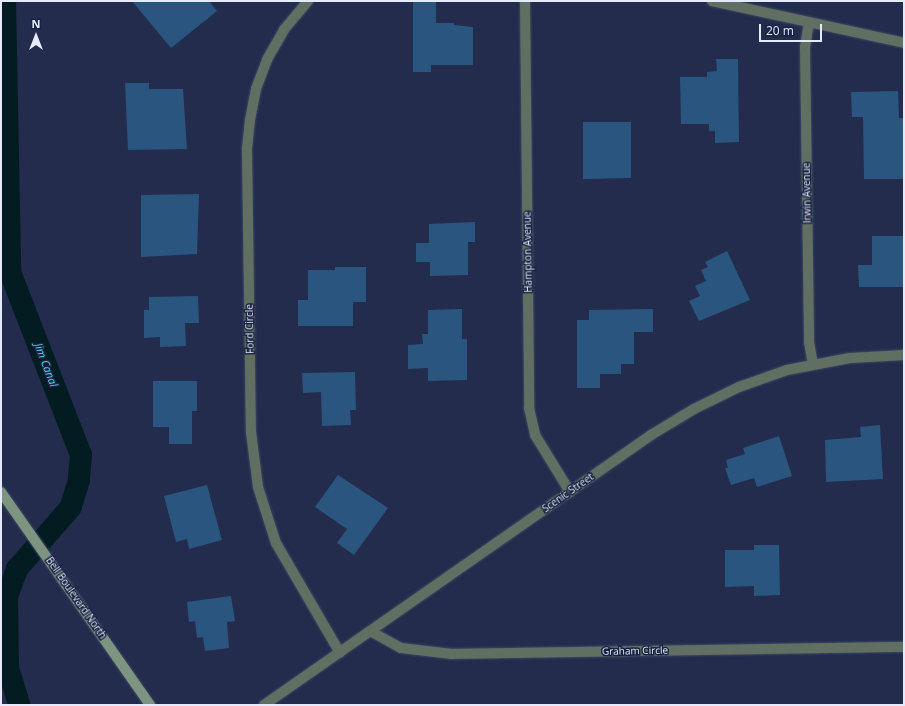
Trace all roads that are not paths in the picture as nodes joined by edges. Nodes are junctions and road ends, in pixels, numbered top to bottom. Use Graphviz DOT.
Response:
graph roads {
  1 [pos="308,1"];
  2 [pos="525,1"];
  3 [pos="712,1"];
  4 [pos="809,22"];
  5 [pos="904,43"];
  6 [pos="904,355"];
  7 [pos="813,364"];
  8 [pos="1,492"];
  9 [pos="570,492"];
  10 [pos="370,631"];
  11 [pos="904,647"];
  12 [pos="340,653"];
  13 [pos="150,705"];
  14 [pos="264,705"];
  1 -- 12 [label="street, Ford Circle"];
  2 -- 9 [label="street, Hampton Avenue"];
  3 -- 4 [label="street"];
  4 -- 5 [label="street"];
  4 -- 7 [label="street, Irwin Avenue"];
  6 -- 7 [label="street, Scenic Street"];
  7 -- 9 [label="street, Scenic Street"];
  8 -- 13 [label="street, Bell Boulevard North"];
  9 -- 10 [label="street, Scenic Street"];
  10 -- 11 [label="street, Graham Circle"];
  10 -- 12 [label="street, Scenic Street"];
  12 -- 14 [label="street, Scenic Street"];
}
